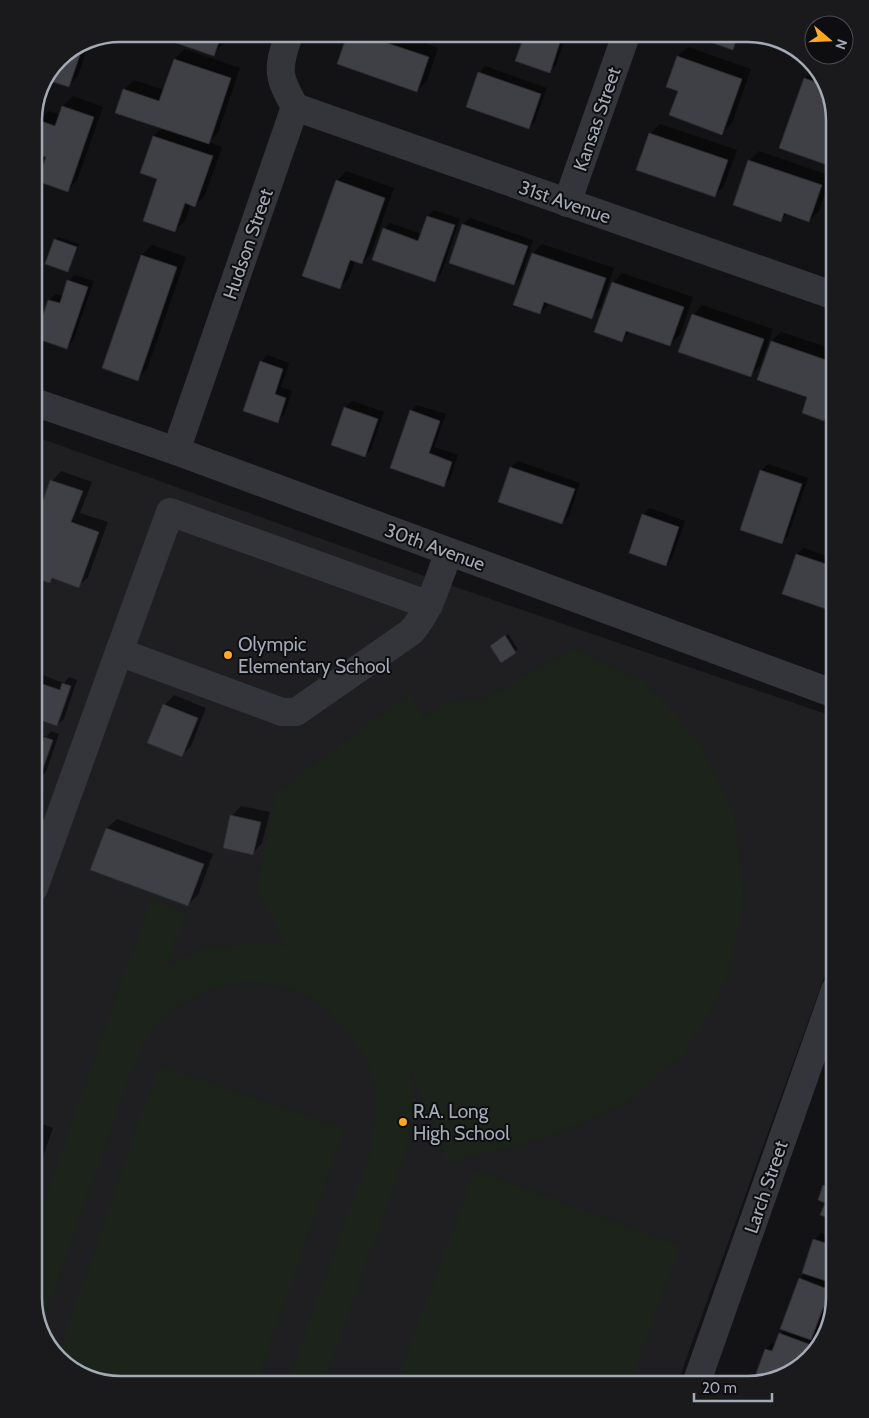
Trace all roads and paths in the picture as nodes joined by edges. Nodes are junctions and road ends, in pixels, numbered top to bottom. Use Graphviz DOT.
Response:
graph roads {
  1 [pos="286,42"];
  2 [pos="623,43"];
  3 [pos="295,107"];
  4 [pos="567,203"];
  5 [pos="826,293"];
  6 [pos="43,405"];
  7 [pos="176,452"];
  8 [pos="449,552"];
  9 [pos="429,605"];
  10 [pos="119,652"];
  11 [pos="826,691"];
  12 [pos="42,865"];
  13 [pos="826,1016"];
  14 [pos="699,1376"];
  1 -- 3 [label="street"];
  2 -- 4 [label="street, Kansas Street"];
  3 -- 4 [label="street, 31st Avenue"];
  3 -- 7 [label="street, Hudson Street"];
  4 -- 5 [label="street, 31st Avenue"];
  6 -- 7 [label="street, 30th Avenue"];
  7 -- 8 [label="street, 30th Avenue"];
  8 -- 9 [label="street"];
  8 -- 11 [label="street, 30th Avenue"];
  9 -- 10 [label="street"];
  9 -- 10 [label="street"];
  10 -- 12 [label="street"];
  13 -- 14 [label="street, Larch Street"];
}
